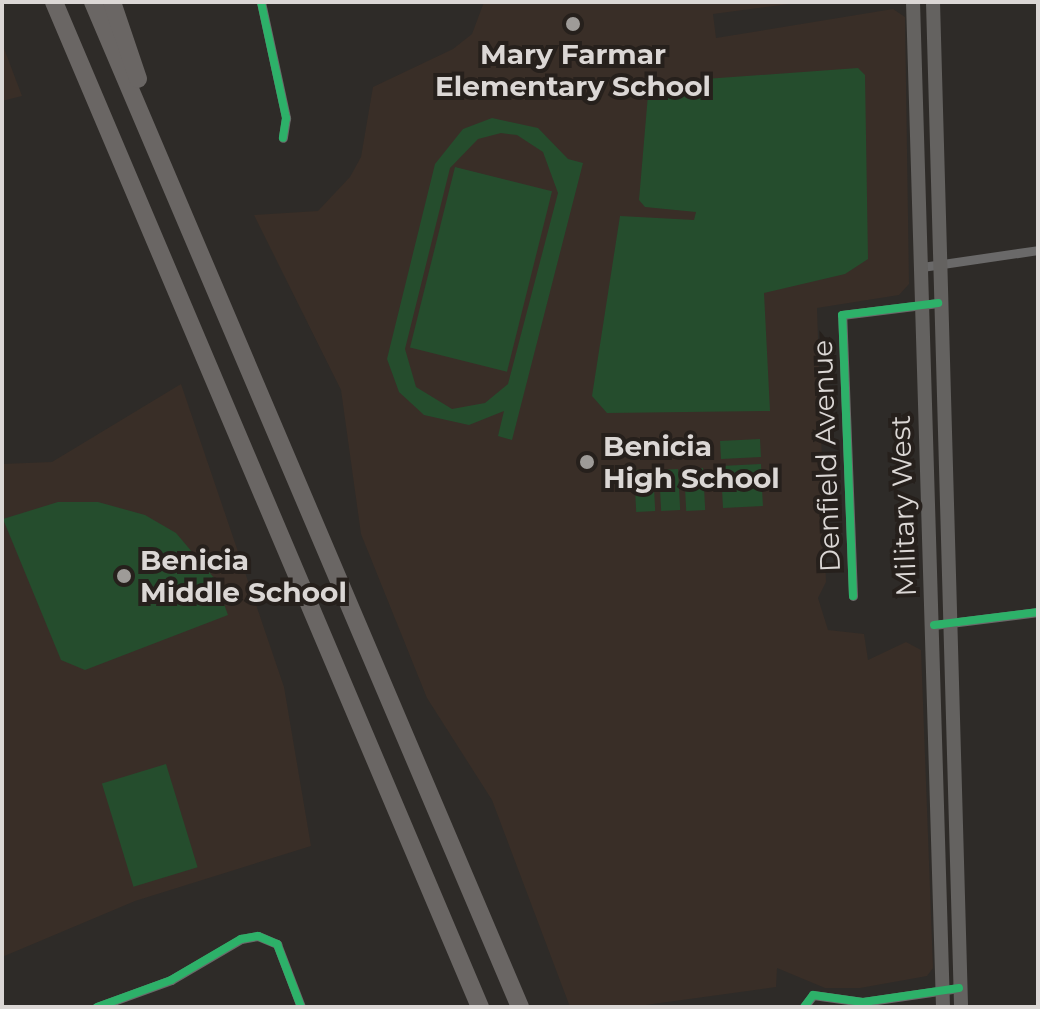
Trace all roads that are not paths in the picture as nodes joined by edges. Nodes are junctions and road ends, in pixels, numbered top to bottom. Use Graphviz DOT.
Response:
graph roads {
  1 [pos="54,2"];
  2 [pos="93,2"];
  3 [pos="112,2"];
  4 [pos="261,2"];
  5 [pos="913,2"];
  6 [pos="933,2"];
  7 [pos="283,138"];
  8 [pos="163,166"];
  9 [pos="1038,250"];
  10 [pos="938,265"];
  11 [pos="922,267"];
  12 [pos="931,303"];
  13 [pos="853,596"];
  14 [pos="1038,612"];
  15 [pos="950,623"];
  16 [pos="934,625"];
  17 [pos="491,937"];
  18 [pos="942,988"];
  19 [pos="959,988"];
  20 [pos="844,1004"];
  21 [pos="97,1007"];
  22 [pos="301,1007"];
  23 [pos="480,1007"];
  24 [pos="520,1007"];
  25 [pos="529,1007"];
  26 [pos="804,1007"];
  27 [pos="943,1007"];
  28 [pos="961,1007"];
  1 -- 23 [label="highway"];
  2 -- 8 [label="highway"];
  3 -- 8 [label="highway"];
  4 -- 7 [label="street"];
  5 -- 11 [label="main road, Military West"];
  6 -- 10 [label="main road, Military West"];
  8 -- 17 [label="highway"];
  9 -- 10 [label="street"];
  10 -- 11 [label="street"];
  10 -- 12 [label="main road, Military West"];
  11 -- 12 [label="main road, Military West"];
  12 -- 13 [label="street, Denfield Avenue"];
  12 -- 15 [label="main road, Military West"];
  12 -- 16 [label="main road, Military West"];
  14 -- 15 [label="street"];
  15 -- 16 [label="street"];
  15 -- 19 [label="main road, Military West"];
  16 -- 18 [label="main road, Military West"];
  17 -- 24 [label="highway"];
  17 -- 25 [label="highway"];
  18 -- 19 [label="street"];
  18 -- 20 [label="street"];
  18 -- 27 [label="main road, Military West"];
  19 -- 28 [label="main road, Military West"];
  20 -- 26 [label="street"];
  21 -- 22 [label="street"];
}
